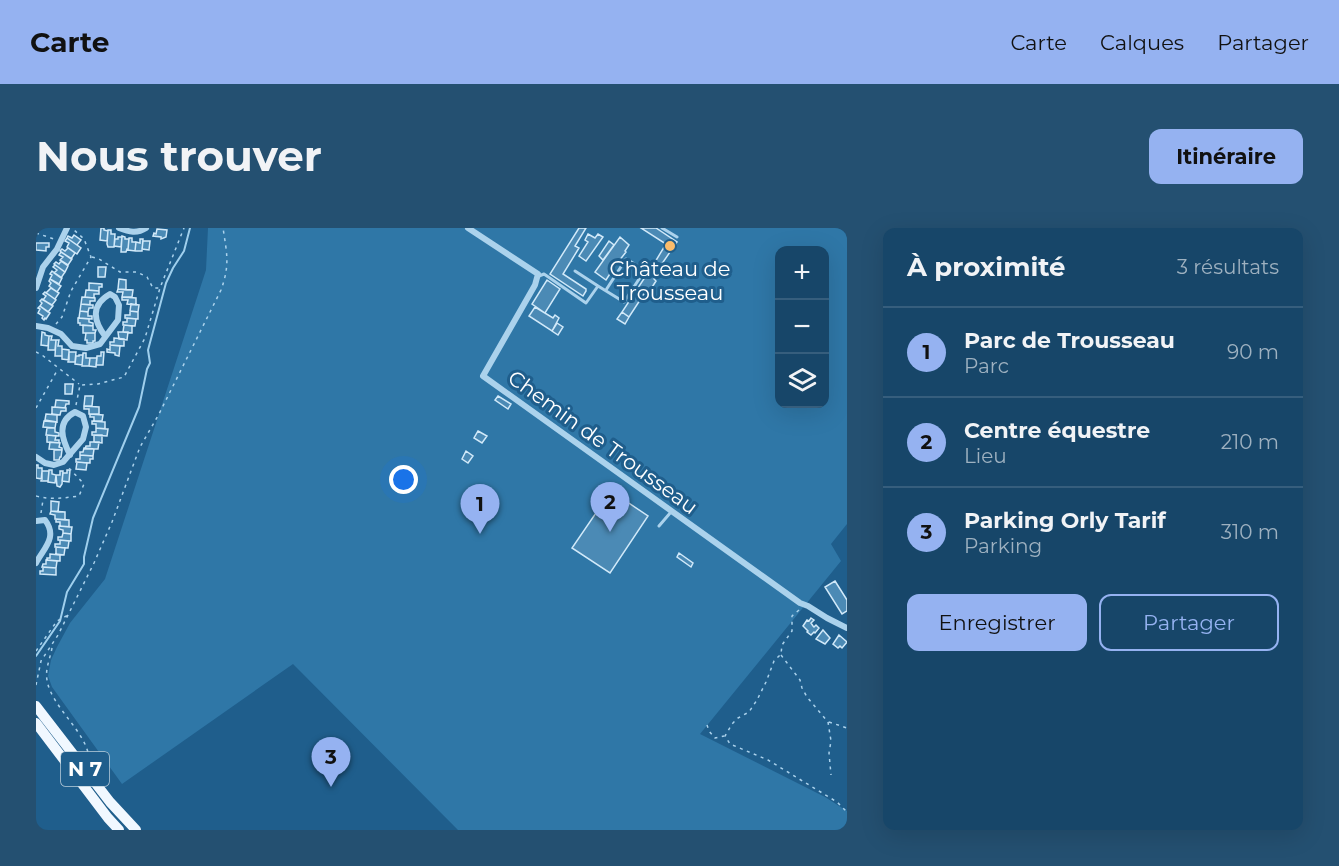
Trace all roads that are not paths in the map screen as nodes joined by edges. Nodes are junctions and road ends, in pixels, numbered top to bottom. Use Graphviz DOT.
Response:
graph roads {
  1 [pos="69,228"];
  2 [pos="119,228"];
  3 [pos="146,228"];
  4 [pos="468,228"];
  5 [pos="662,228"];
  6 [pos="677,237"];
  7 [pos="575,271"];
  8 [pos="537,276"];
  9 [pos="598,286"];
  10 [pos="36,288"];
  11 [pos="606,290"];
  12 [pos="36,326"];
  13 [pos="105,336"];
  14 [pos="70,455"];
  15 [pos="36,457"];
  16 [pos="671,512"];
  17 [pos="38,520"];
  18 [pos="659,526"];
  19 [pos="36,560"];
  20 [pos="847,628"];
  21 [pos="36,706"];
  22 [pos="36,723"];
  23 [pos="108,818"];
  24 [pos="112,830"];
  25 [pos="119,830"];
  26 [pos="136,830"];
  1 -- 10 [label="street"];
  2 -- 3 [label="street"];
  4 -- 8 [label="street"];
  5 -- 6 [label="lane"];
  7 -- 9 [label="lane"];
  8 -- 9 [label="lane"];
  8 -- 16 [label="street, Chemin de Trousseau"];
  9 -- 11 [label="lane"];
  11 -- 11 [label="lane"];
  12 -- 13 [label="street"];
  13 -- 13 [label="street"];
  14 -- 14 [label="street"];
  14 -- 15 [label="street"];
  16 -- 18 [label="lane"];
  16 -- 20 [label="street, Chemin de Trousseau"];
  17 -- 19 [label="street"];
  21 -- 26 [label="main road, N 7"];
  22 -- 23 [label="main road, N 7"];
  23 -- 24 [label="main road"];
  23 -- 25 [label="main road, N 7"];
}
